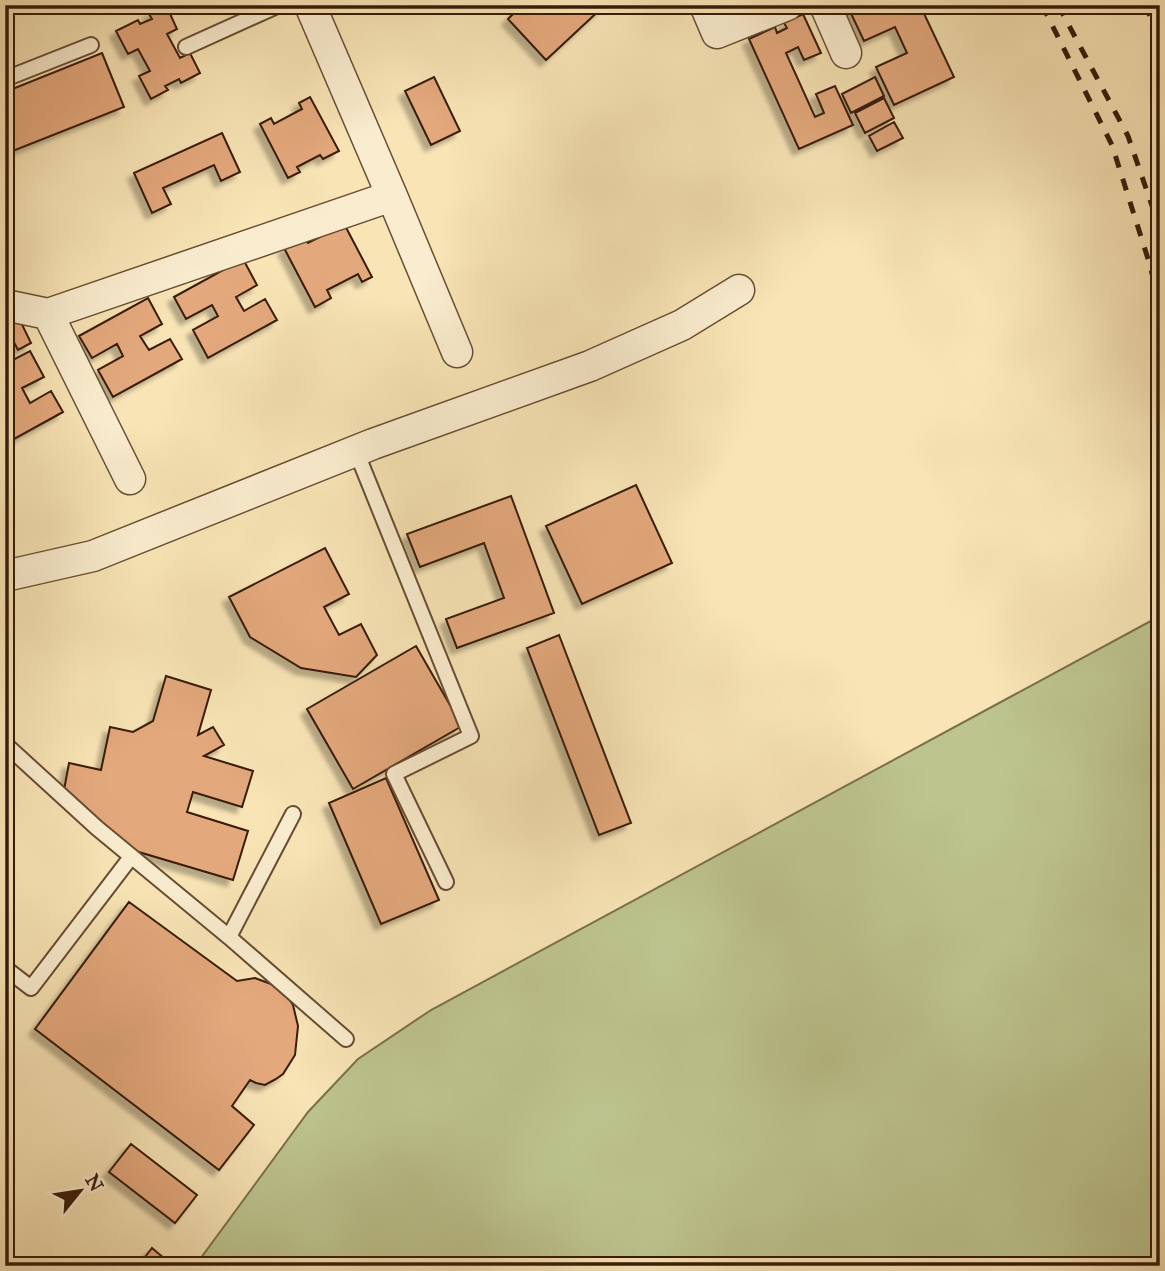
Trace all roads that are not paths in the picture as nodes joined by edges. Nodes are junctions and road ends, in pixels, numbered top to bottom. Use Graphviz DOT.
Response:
graph roads {
  1 [pos="279,5"];
  2 [pos="310,5"];
  3 [pos="705,5"];
  4 [pos="787,5"];
  5 [pos="825,5"];
  6 [pos="91,45"];
  7 [pos="186,47"];
  8 [pos="846,53"];
  9 [pos="5,79"];
  10 [pos="392,196"];
  11 [pos="739,290"];
  12 [pos="5,305"];
  13 [pos="48,314"];
  14 [pos="457,352"];
  15 [pos="356,452"];
  16 [pos="130,479"];
  17 [pos="5,576"];
  18 [pos="5,744"];
  19 [pos="293,814"];
  20 [pos="131,857"];
  21 [pos="446,882"];
  22 [pos="229,937"];
  23 [pos="5,968"];
  24 [pos="346,1039"];
  1 -- 7 [label="lane"];
  2 -- 10 [label="street"];
  3 -- 4 [label="street"];
  5 -- 8 [label="street"];
  6 -- 9 [label="lane"];
  10 -- 13 [label="street"];
  10 -- 14 [label="street"];
  11 -- 15 [label="street"];
  12 -- 13 [label="street"];
  13 -- 16 [label="street"];
  15 -- 17 [label="street"];
  15 -- 21 [label="lane"];
  18 -- 20 [label="lane"];
  19 -- 22 [label="lane"];
  20 -- 22 [label="lane"];
  20 -- 23 [label="lane"];
  22 -- 24 [label="lane"];
}
